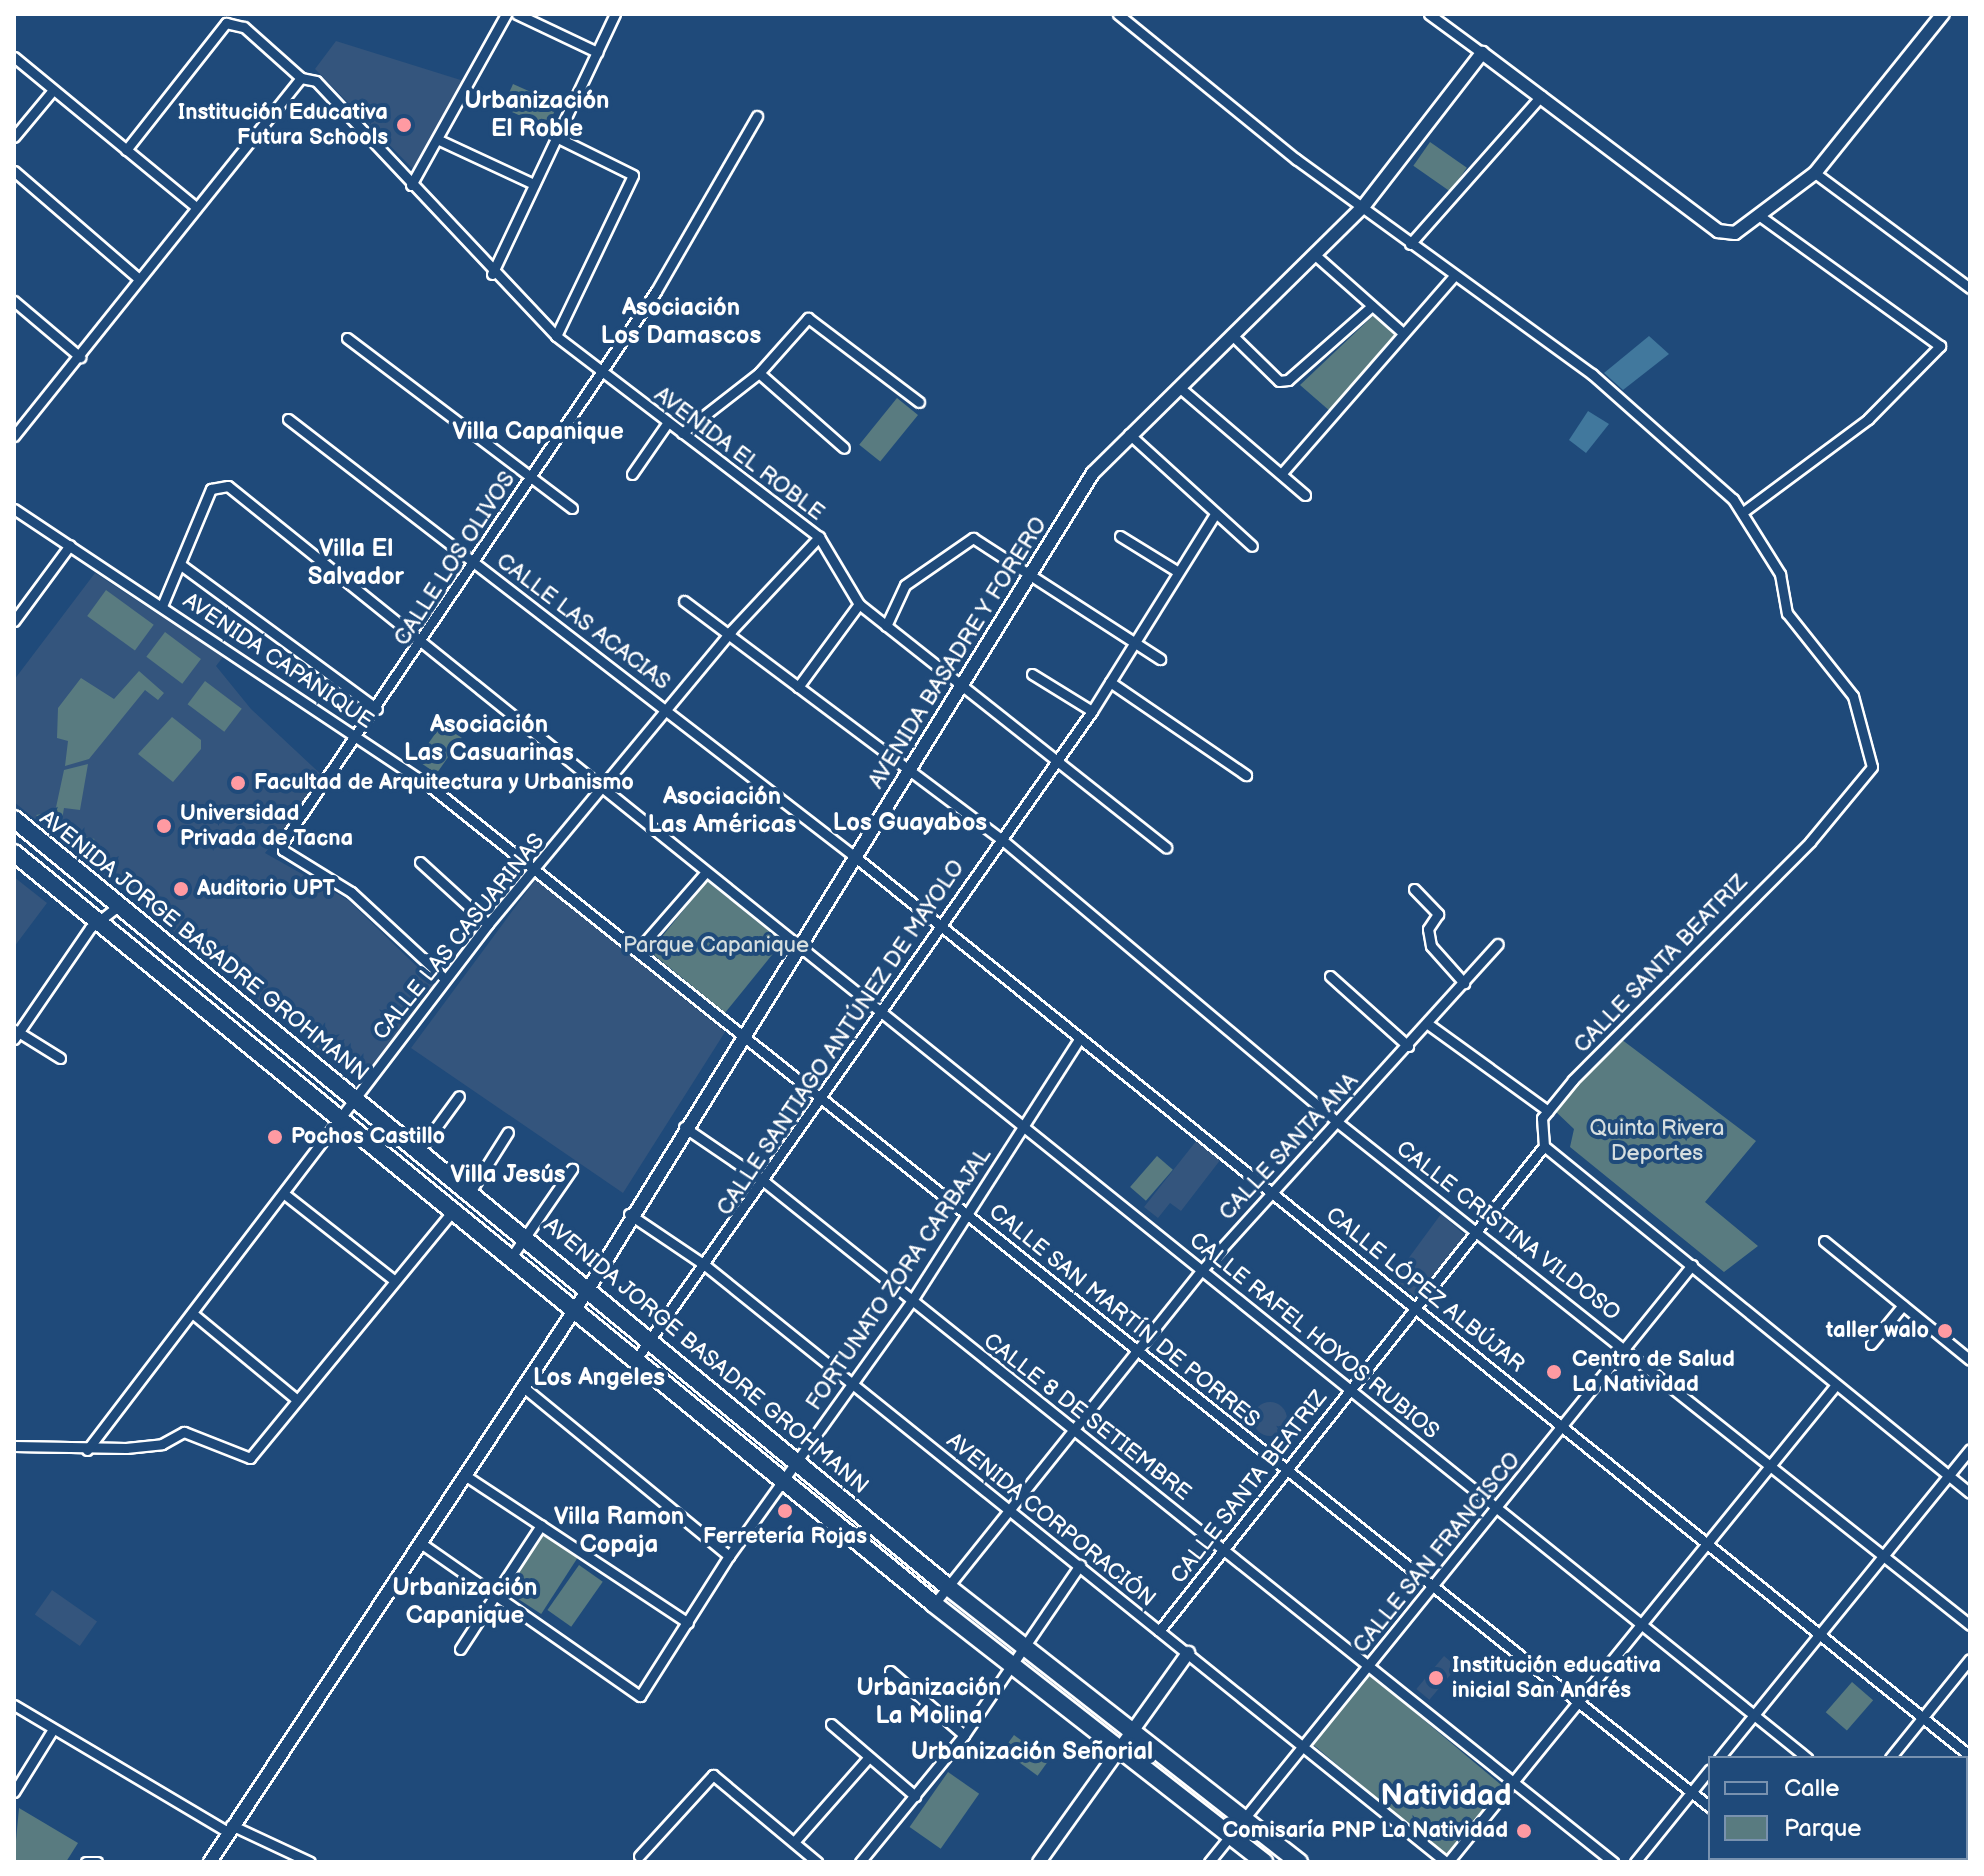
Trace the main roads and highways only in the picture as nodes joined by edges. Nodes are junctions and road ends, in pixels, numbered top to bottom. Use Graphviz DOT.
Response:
graph roads {
  1 [pos="14,819"];
  2 [pos="14,853"];
  3 [pos="443,1167"];
  4 [pos="428,1188"];
  5 [pos="1264,1862"];
  6 [pos="1299,1862"];
  1 -- 3 [label="highway, AVENIDA JORGE BASADRE GROHMANN"];
  2 -- 4 [label="highway, AVENIDA JORGE BASADRE GROHMANN"];
  3 -- 4 [label="highway"];
  3 -- 6 [label="highway, AVENIDA JORGE BASADRE GROHMANN"];
  4 -- 5 [label="highway, AVENIDA JORGE BASADRE GROHMANN"];
}
